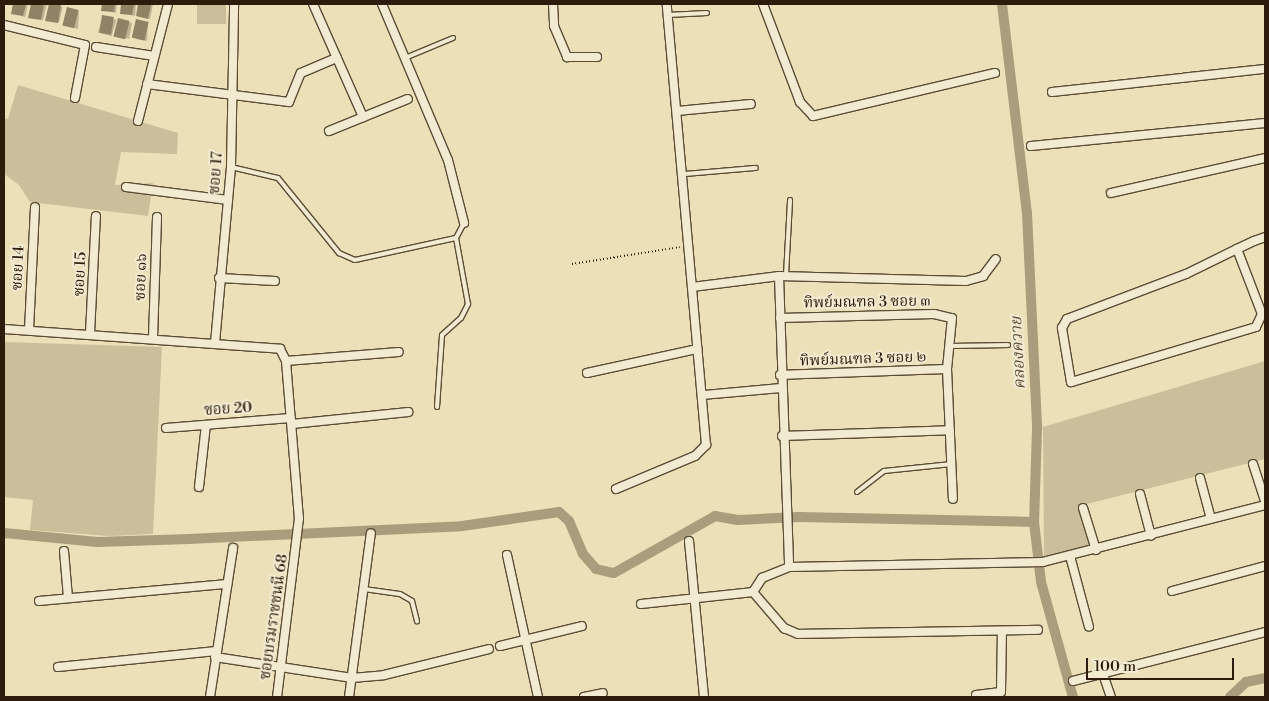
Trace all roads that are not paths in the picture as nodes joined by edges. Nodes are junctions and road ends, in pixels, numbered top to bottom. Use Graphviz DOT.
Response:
graph roads {
  1 [pos="168,4"];
  2 [pos="234,4"];
  3 [pos="313,4"];
  4 [pos="382,4"];
  5 [pos="553,4"];
  6 [pos="667,4"];
  7 [pos="763,4"];
  8 [pos="707,14"];
  9 [pos="668,15"];
  10 [pos="4,25"];
  11 [pos="453,38"];
  12 [pos="96,46"];
  13 [pos="154,56"];
  14 [pos="597,56"];
  15 [pos="337,58"];
  16 [pos="405,58"];
  17 [pos="1265,68"];
  18 [pos="995,72"];
  19 [pos="147,84"];
  20 [pos="1052,92"];
  21 [pos="236,93"];
  22 [pos="75,98"];
  23 [pos="408,99"];
  24 [pos="751,104"];
  25 [pos="677,111"];
  26 [pos="363,118"];
  27 [pos="138,121"];
  28 [pos="1265,123"];
  29 [pos="329,131"];
  30 [pos="1031,146"];
  31 [pos="1265,158"];
  32 [pos="231,167"];
  33 [pos="756,168"];
  34 [pos="684,174"];
  35 [pos="126,187"];
  36 [pos="1111,193"];
  37 [pos="228,200"];
  38 [pos="790,200"];
  39 [pos="35,207"];
  40 [pos="96,216"];
  41 [pos="157,217"];
  42 [pos="464,224"];
  43 [pos="1265,237"];
  44 [pos="456,238"];
  45 [pos="1237,249"];
  46 [pos="996,259"];
  47 [pos="782,276"];
  48 [pos="219,278"];
  49 [pos="275,281"];
  50 [pos="692,287"];
  51 [pos="780,318"];
  52 [pos="4,329"];
  53 [pos="29,330"];
  54 [pos="90,333"];
  55 [pos="153,338"];
  56 [pos="215,343"];
  57 [pos="1008,345"];
  58 [pos="952,346"];
  59 [pos="697,349"];
  60 [pos="399,352"];
  61 [pos="286,361"];
  62 [pos="947,369"];
  63 [pos="587,373"];
  64 [pos="780,376"];
  65 [pos="780,388"];
  66 [pos="703,395"];
  67 [pos="437,407"];
  68 [pos="408,412"];
  69 [pos="292,421"];
  70 [pos="206,425"];
  71 [pos="166,428"];
  72 [pos="950,430"];
  73 [pos="782,436"];
  74 [pos="952,464"];
  75 [pos="1253,464"];
  76 [pos="1200,478"];
  77 [pos="199,487"];
  78 [pos="616,489"];
  79 [pos="857,492"];
  80 [pos="1140,494"];
  81 [pos="953,499"];
  82 [pos="1265,504"];
  83 [pos="1083,508"];
  84 [pos="1211,519"];
  85 [pos="371,533"];
  86 [pos="1152,536"];
  87 [pos="689,541"];
  88 [pos="233,548"];
  89 [pos="1096,550"];
  90 [pos="64,551"];
  91 [pos="507,555"];
  92 [pos="1070,556"];
  93 [pos="1265,566"];
  94 [pos="789,567"];
  95 [pos="227,584"];
  96 [pos="364,589"];
  97 [pos="1172,591"];
  98 [pos="753,592"];
  99 [pos="68,598"];
  100 [pos="692,598"];
  101 [pos="39,601"];
  102 [pos="641,604"];
  103 [pos="417,621"];
  104 [pos="582,626"];
  105 [pos="1089,627"];
  106 [pos="1002,630"];
  107 [pos="1038,630"];
  108 [pos="1265,632"];
  109 [pos="525,640"];
  110 [pos="500,646"];
  111 [pos="488,649"];
  112 [pos="216,654"];
  113 [pos="58,667"];
  114 [pos="281,670"];
  115 [pos="1103,674"];
  116 [pos="352,678"];
  117 [pos="1073,682"];
  118 [pos="602,693"];
  119 [pos="976,695"];
  120 [pos="210,697"];
  121 [pos="277,697"];
  122 [pos="349,697"];
  123 [pos="538,697"];
  124 [pos="584,697"];
  125 [pos="704,697"];
  126 [pos="1111,697"];
  1 -- 13 [label="street"];
  2 -- 21 [label="street, ซอย 17"];
  3 -- 15 [label="street"];
  4 -- 16 [label="street"];
  5 -- 14 [label="street"];
  6 -- 9 [label="street"];
  7 -- 18 [label="street"];
  8 -- 9 [label="lane"];
  9 -- 25 [label="street"];
  10 -- 22 [label="street"];
  11 -- 16 [label="lane"];
  12 -- 13 [label="street"];
  13 -- 19 [label="street"];
  15 -- 21 [label="street"];
  15 -- 26 [label="street"];
  16 -- 42 [label="street"];
  17 -- 20 [label="street"];
  19 -- 21 [label="street"];
  19 -- 27 [label="street"];
  21 -- 32 [label="street, ซอย 17"];
  23 -- 26 [label="street"];
  24 -- 25 [label="street"];
  25 -- 34 [label="street"];
  26 -- 29 [label="street"];
  28 -- 30 [label="street"];
  31 -- 36 [label="street"];
  32 -- 37 [label="street, ซอย 17"];
  32 -- 44 [label="lane"];
  33 -- 34 [label="lane"];
  34 -- 50 [label="street"];
  35 -- 37 [label="street"];
  37 -- 48 [label="street, ซอย 17"];
  38 -- 47 [label="lane"];
  39 -- 53 [label="street, ซอย 14"];
  40 -- 54 [label="street, ซอย 15"];
  41 -- 55 [label="street, ซอย ๑๖"];
  42 -- 44 [label="lane"];
  43 -- 45 [label="street"];
  44 -- 67 [label="lane"];
  45 -- 45 [label="street"];
  46 -- 47 [label="street"];
  47 -- 50 [label="street"];
  47 -- 51 [label="street"];
  48 -- 49 [label="street"];
  48 -- 56 [label="street, ซอย 17"];
  50 -- 59 [label="street"];
  51 -- 58 [label="street, ทิพย์มณฑล 3 ซอย ๓"];
  51 -- 64 [label="street"];
  52 -- 53 [label="street"];
  53 -- 54 [label="street"];
  54 -- 55 [label="street"];
  55 -- 56 [label="street"];
  56 -- 61 [label="street"];
  57 -- 58 [label="lane"];
  58 -- 62 [label="street, ทิพย์มณฑล 3 ซอย ๓"];
  59 -- 63 [label="street"];
  59 -- 66 [label="street"];
  60 -- 61 [label="street"];
  61 -- 69 [label="street, ซอยบรมราชชนนี 68"];
  62 -- 64 [label="street, ทิพย์มณฑล 3 ซอย ๒"];
  62 -- 72 [label="street, ทิพย์มณฑล 3 ซอย ๓"];
  64 -- 65 [label="street"];
  65 -- 66 [label="street"];
  65 -- 73 [label="street"];
  66 -- 78 [label="street"];
  68 -- 69 [label="street, ซอย 20"];
  69 -- 70 [label="street, ซอย 20"];
  69 -- 114 [label="street, ซอยบรมราชชนนี 68"];
  70 -- 71 [label="street, ซอย 20"];
  70 -- 77 [label="street"];
  72 -- 73 [label="street"];
  72 -- 74 [label="street, ทิพย์มณฑล 3 ซอย ๓"];
  73 -- 94 [label="street"];
  74 -- 79 [label="lane"];
  74 -- 81 [label="street, ทิพย์มณฑล 3 ซอย ๓"];
  75 -- 82 [label="street"];
  76 -- 84 [label="street"];
  80 -- 86 [label="street"];
  82 -- 84 [label="street"];
  83 -- 89 [label="street"];
  84 -- 86 [label="street"];
  85 -- 96 [label="street"];
  86 -- 89 [label="street"];
  87 -- 100 [label="street"];
  88 -- 95 [label="street"];
  89 -- 92 [label="street"];
  90 -- 99 [label="street"];
  91 -- 109 [label="street"];
  92 -- 94 [label="street"];
  92 -- 105 [label="street"];
  93 -- 97 [label="street"];
  94 -- 98 [label="street"];
  95 -- 99 [label="street"];
  95 -- 112 [label="street"];
  96 -- 103 [label="lane"];
  96 -- 116 [label="street"];
  98 -- 100 [label="street"];
  98 -- 106 [label="street"];
  99 -- 101 [label="street"];
  100 -- 102 [label="street"];
  100 -- 125 [label="street"];
  104 -- 109 [label="street"];
  106 -- 107 [label="street"];
  106 -- 119 [label="street"];
  108 -- 115 [label="street"];
  109 -- 110 [label="street"];
  109 -- 123 [label="street"];
  111 -- 116 [label="street"];
  112 -- 113 [label="street"];
  112 -- 114 [label="street"];
  112 -- 120 [label="street"];
  114 -- 116 [label="street"];
  114 -- 121 [label="street, ซอยบรมราชชนนี 68"];
  115 -- 117 [label="street"];
  115 -- 126 [label="street"];
  116 -- 122 [label="street"];
  118 -- 124 [label="street"];
}
